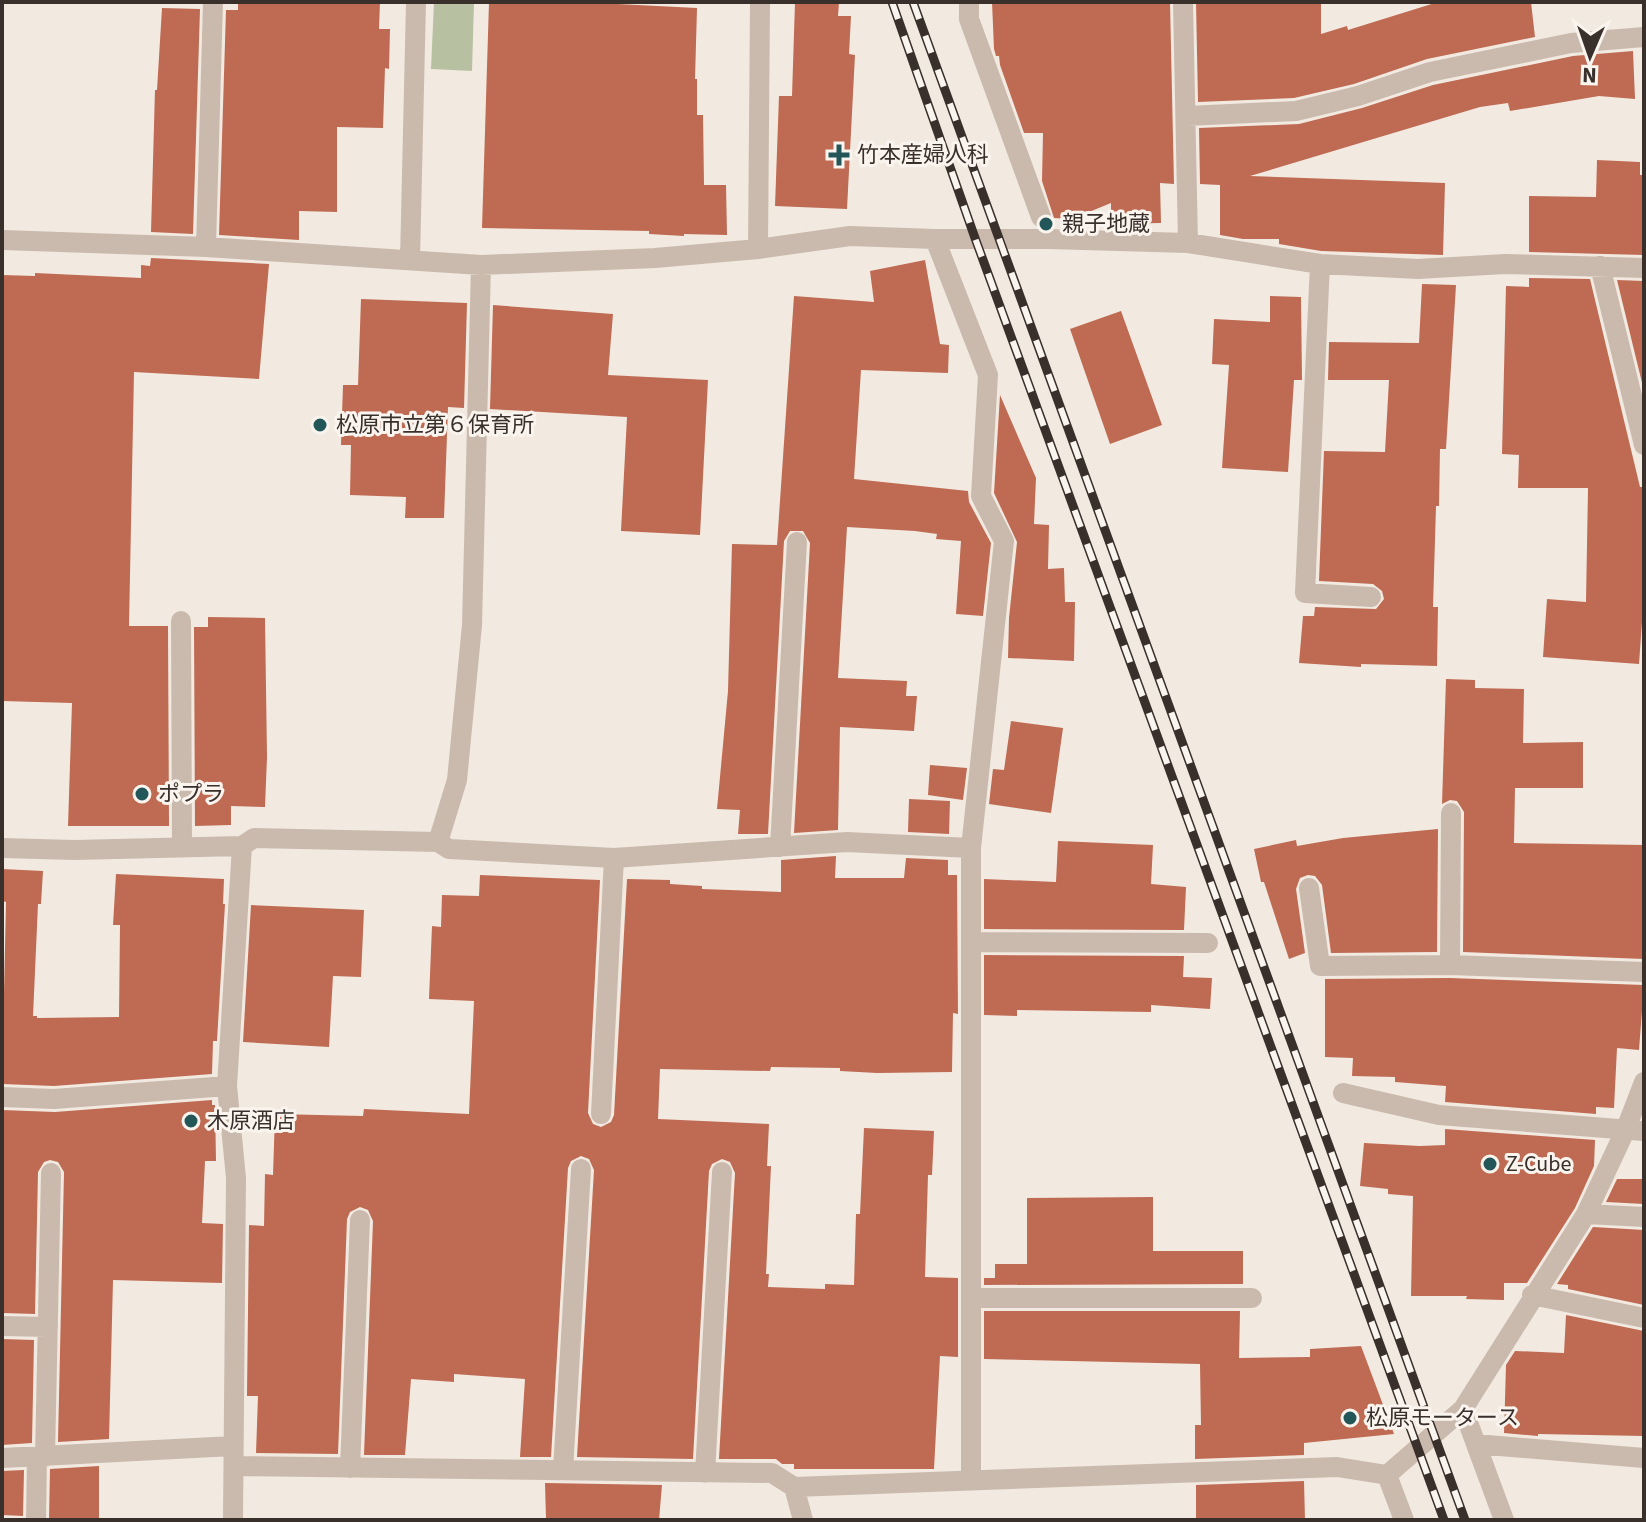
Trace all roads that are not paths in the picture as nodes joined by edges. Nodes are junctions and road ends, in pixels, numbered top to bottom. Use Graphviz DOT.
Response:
graph roads {
  1 [pos="213,2"];
  2 [pos="416,2"];
  3 [pos="760,2"];
  4 [pos="969,2"];
  5 [pos="1183,2"];
  6 [pos="1644,37"];
  7 [pos="1187,116"];
  8 [pos="1043,227"];
  9 [pos="935,239"];
  10 [pos="2,240"];
  11 [pos="1188,243"];
  12 [pos="206,247"];
  13 [pos="758,249"];
  14 [pos="410,260"];
  15 [pos="1320,264"];
  16 [pos="481,265"];
  17 [pos="1600,266"];
  18 [pos="1644,268"];
  19 [pos="1644,445"];
  20 [pos="797,542"];
  21 [pos="1371,597"];
  22 [pos="181,621"];
  23 [pos="1451,813"];
  24 [pos="438,842"];
  25 [pos="242,846"];
  26 [pos="780,847"];
  27 [pos="2,848"];
  28 [pos="182,848"];
  29 [pos="971,848"];
  30 [pos="614,858"];
  31 [pos="1309,888"];
  32 [pos="971,942"];
  33 [pos="1208,943"];
  34 [pos="1450,965"];
  35 [pos="1644,972"];
  36 [pos="1644,1082"];
  37 [pos="227,1086"];
  38 [pos="1343,1093"];
  39 [pos="2,1097"];
  40 [pos="601,1114"];
  41 [pos="1634,1131"];
  42 [pos="581,1169"];
  43 [pos="722,1172"];
  44 [pos="51,1173"];
  45 [pos="1586,1214"];
  46 [pos="1644,1217"];
  47 [pos="360,1220"];
  48 [pos="1532,1295"];
  49 [pos="971,1298"];
  50 [pos="1252,1298"];
  51 [pos="1644,1318"];
  52 [pos="2,1326"];
  53 [pos="48,1327"];
  54 [pos="1463,1409"];
  55 [pos="1476,1444"];
  56 [pos="233,1456"];
  57 [pos="41,1457"];
  58 [pos="2,1458"];
  59 [pos="1644,1458"];
  60 [pos="350,1468"];
  61 [pos="563,1470"];
  62 [pos="705,1473"];
  63 [pos="1387,1475"];
  64 [pos="971,1480"];
  65 [pos="794,1487"];
  66 [pos="36,1520"];
  67 [pos="233,1520"];
  68 [pos="803,1520"];
  69 [pos="1404,1520"];
  70 [pos="1504,1520"];
  1 -- 12 [label="street"];
  2 -- 14 [label="street"];
  3 -- 13 [label="street"];
  4 -- 8 [label="street"];
  5 -- 7 [label="street"];
  6 -- 7 [label="street"];
  7 -- 11 [label="street"];
  8 -- 9 [label="street"];
  8 -- 11 [label="street"];
  9 -- 13 [label="street"];
  9 -- 29 [label="street"];
  10 -- 12 [label="street"];
  11 -- 15 [label="street"];
  12 -- 14 [label="street"];
  13 -- 16 [label="street"];
  14 -- 16 [label="street"];
  15 -- 17 [label="street"];
  15 -- 21 [label="street"];
  16 -- 24 [label="street"];
  17 -- 18 [label="street"];
  17 -- 19 [label="street"];
  20 -- 26 [label="street"];
  22 -- 28 [label="street"];
  23 -- 34 [label="street"];
  24 -- 25 [label="street"];
  24 -- 30 [label="street"];
  25 -- 28 [label="street"];
  25 -- 37 [label="street"];
  26 -- 29 [label="street"];
  26 -- 30 [label="street"];
  27 -- 28 [label="street"];
  29 -- 32 [label="street"];
  30 -- 40 [label="street"];
  31 -- 34 [label="street"];
  32 -- 33 [label="street"];
  32 -- 49 [label="street"];
  34 -- 35 [label="street"];
  36 -- 41 [label="street"];
  37 -- 39 [label="street"];
  37 -- 56 [label="street"];
  38 -- 41 [label="street"];
  41 -- 45 [label="street"];
  42 -- 61 [label="street"];
  43 -- 62 [label="street"];
  44 -- 53 [label="street"];
  45 -- 46 [label="street"];
  45 -- 48 [label="street"];
  47 -- 60 [label="street"];
  48 -- 51 [label="street"];
  48 -- 54 [label="street"];
  49 -- 50 [label="street"];
  49 -- 64 [label="street"];
  52 -- 53 [label="street"];
  53 -- 57 [label="street"];
  54 -- 55 [label="street"];
  54 -- 63 [label="street"];
  55 -- 59 [label="street"];
  55 -- 70 [label="street"];
  56 -- 57 [label="street"];
  56 -- 60 [label="street"];
  56 -- 67 [label="street"];
  57 -- 58 [label="street"];
  57 -- 66 [label="street"];
  60 -- 61 [label="street"];
  61 -- 62 [label="street"];
  62 -- 65 [label="street"];
  63 -- 64 [label="street"];
  63 -- 69 [label="street"];
  64 -- 65 [label="street"];
  65 -- 68 [label="street"];
}
